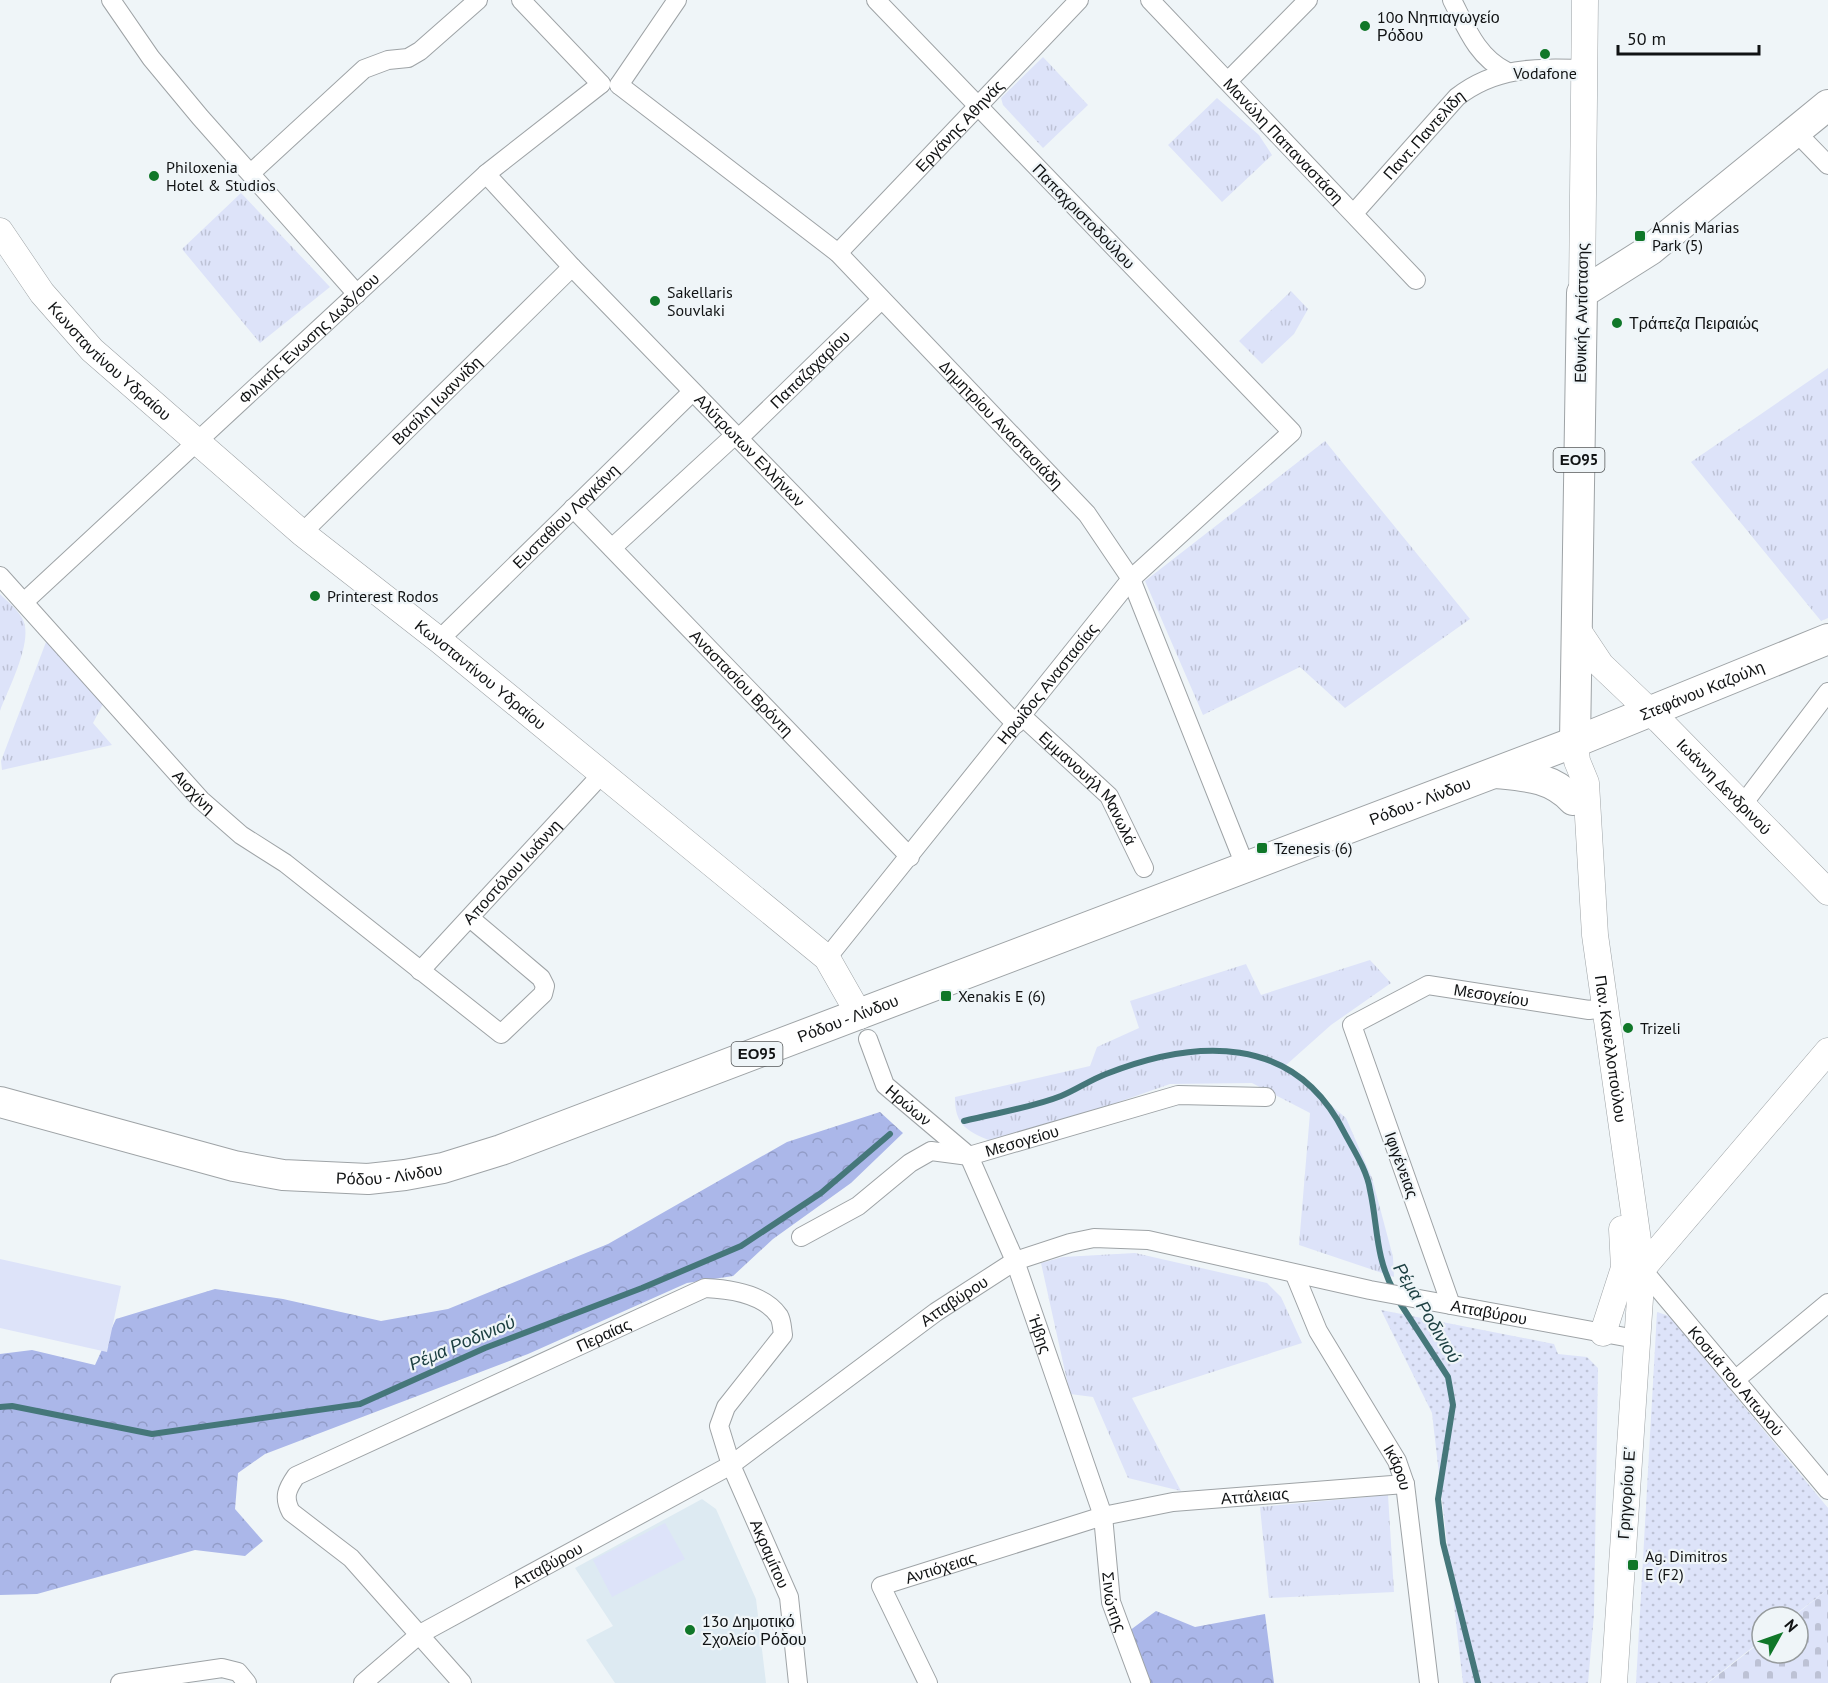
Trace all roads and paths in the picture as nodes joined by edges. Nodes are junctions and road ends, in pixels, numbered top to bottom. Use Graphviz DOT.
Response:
graph roads {
  1 [pos="111,0"];
  2 [pos="478,0"];
  3 [pos="521,0"];
  4 [pos="677,0"];
  5 [pos="876,0"];
  6 [pos="1079,0"];
  7 [pos="1150,0"];
  8 [pos="1308,0"];
  9 [pos="1452,0"];
  10 [pos="1585,0"];
  11 [pos="1585,69"];
  12 [pos="1506,71"];
  13 [pos="1228,81"];
  14 [pos="610,84"];
  15 [pos="978,105"];
  16 [pos="1828,105"];
  17 [pos="1796,132"];
  18 [pos="1828,165"];
  19 [pos="251,173"];
  20 [pos="486,174"];
  21 [pos="1354,213"];
  22 [pos="0,231"];
  23 [pos="838,253"];
  24 [pos="572,267"];
  25 [pos="1416,280"];
  26 [pos="1582,293"];
  27 [pos="357,294"];
  28 [pos="881,300"];
  29 [pos="693,392"];
  30 [pos="1292,432"];
  31 [pos="736,437"];
  32 [pos="198,441"];
  33 [pos="573,508"];
  34 [pos="302,533"];
  35 [pos="612,548"];
  36 [pos="0,576"];
  37 [pos="1131,579"];
  38 [pos="24,602"];
  39 [pos="1575,626"];
  40 [pos="1828,639"];
  41 [pos="439,640"];
  42 [pos="1828,692"];
  43 [pos="1651,712"];
  44 [pos="1019,720"];
  45 [pos="1576,752"];
  46 [pos="1493,773"];
  47 [pos="602,774"];
  48 [pos="1572,800"];
  49 [pos="1743,804"];
  50 [pos="910,857"];
  51 [pos="1144,868"];
  52 [pos="1246,868"];
  53 [pos="1828,892"];
  54 [pos="470,918"];
  55 [pos="827,958"];
  56 [pos="420,971"];
  57 [pos="1596,1009"];
  58 [pos="1352,1025"];
  59 [pos="864,1027"];
  60 [pos="1828,1051"];
  61 [pos="1266,1097"];
  62 [pos="0,1102"];
  63 [pos="969,1156"];
  64 [pos="801,1237"];
  65 [pos="1015,1261"];
  66 [pos="1633,1269"];
  67 [pos="1294,1275"];
  68 [pos="1828,1303"];
  69 [pos="1451,1305"];
  70 [pos="1603,1333"];
  71 [pos="1636,1339"];
  72 [pos="1735,1380"];
  73 [pos="731,1465"];
  74 [pos="1405,1484"];
  75 [pos="1828,1490"];
  76 [pos="1103,1516"];
  77 [pos="420,1634"];
  78 [pos="120,1683"];
  79 [pos="247,1683"];
  80 [pos="363,1683"];
  81 [pos="462,1683"];
  82 [pos="798,1683"];
  83 [pos="928,1683"];
  84 [pos="1141,1683"];
  85 [pos="1429,1683"];
  86 [pos="1614,1683"];
  1 -- 19 [label="street"];
  2 -- 19 [label="street"];
  3 -- 14 [label="street, Δημητρίου Αναστασιάδη"];
  4 -- 14 [label="street, Φιλικής Ένωσης Δωδ/σου"];
  5 -- 15 [label="street, Παπαχριστοδούλου"];
  6 -- 15 [label="street, Εργάνης Αθηνάς"];
  7 -- 13 [label="street, Μανώλη Παπαναστάση"];
  8 -- 13 [label="street"];
  9 -- 12 [label="street"];
  10 -- 11 [label="main road, Εθνικής Αντίστασης"];
  11 -- 12 [label="street, Παντ. Παντελίδη"];
  11 -- 26 [label="main road, Εθνικής Αντίστασης"];
  12 -- 21 [label="street, Παντ. Παντελίδη"];
  13 -- 21 [label="street, Μανώλη Παπαναστάση"];
  14 -- 20 [label="street, Φιλικής Ένωσης Δωδ/σου"];
  14 -- 23 [label="street, Δημητρίου Αναστασιάδη"];
  15 -- 23 [label="street, Εργάνης Αθηνάς"];
  15 -- 30 [label="street, Παπαχριστοδούλου"];
  16 -- 17 [label="main road"];
  17 -- 18 [label="street"];
  17 -- 26 [label="main road"];
  19 -- 27 [label="street"];
  20 -- 24 [label="street, Αλύτρωτων Ελλήνων"];
  20 -- 27 [label="street, Φιλικής Ένωσης Δωδ/σου"];
  21 -- 25 [label="street, Μανώλη Παπαναστάση"];
  22 -- 32 [label="main road, Κωνσταντίνου Υδραίου"];
  23 -- 28 [label="street, Δημητρίου Αναστασιάδη"];
  24 -- 29 [label="street, Αλύτρωτων Ελλήνων"];
  24 -- 34 [label="street, Βασίλη Ιωαννίδη"];
  26 -- 39 [label="main road, Εθνικής Αντίστασης / ΕΟ95"];
  27 -- 32 [label="street, Φιλικής Ένωσης Δωδ/σου"];
  28 -- 31 [label="street, Παπαζαχαρίου"];
  28 -- 37 [label="street, Δημητρίου Αναστασιάδη"];
  29 -- 31 [label="street, Αλύτρωτων Ελλήνων"];
  29 -- 33 [label="street, Ευσταθίου Λαγκάνη"];
  30 -- 37 [label="street, Ηρωίδος Αναστασίας"];
  31 -- 35 [label="street, Παπαζαχαρίου"];
  31 -- 44 [label="street, Αλύτρωτων Ελλήνων"];
  32 -- 34 [label="main road, Κωνσταντίνου Υδραίου"];
  32 -- 38 [label="street, Φιλικής Ένωσης Δωδ/σου"];
  33 -- 35 [label="street, Αναστασίου Βρόντη"];
  33 -- 41 [label="street, Ευσταθίου Λαγκάνη"];
  34 -- 41 [label="main road, Κωνσταντίνου Υδραίου"];
  35 -- 50 [label="street, Αναστασίου Βρόντη"];
  36 -- 38 [label="street, Αισχίνη"];
  37 -- 44 [label="street, Ηρωίδος Αναστασίας"];
  37 -- 52 [label="street, Δημητρίου Αναστασιάδη"];
  38 -- 56 [label="street, Αισχίνη"];
  39 -- 43 [label="main road, Ιωάννη Δενδρινού"];
  39 -- 45 [label="main road, ΕΟ95"];
  40 -- 43 [label="main road, Στεφάνου Καζούλη / ΕΟ95"];
  41 -- 47 [label="main road, Κωνσταντίνου Υδραίου"];
  42 -- 49 [label="street"];
  43 -- 45 [label="main road, Στεφάνου Καζούλη / ΕΟ95"];
  43 -- 49 [label="main road, Ιωάννη Δενδρινού"];
  44 -- 50 [label="street, Ηρωίδος Αναστασίας"];
  44 -- 51 [label="street, Εμμανουήλ Μανωλά"];
  45 -- 46 [label="main road, Ρόδου - Λίνδου / ΕΟ95"];
  45 -- 48 [label="main road, Παν. Κανελλοπούλου"];
  45 -- 57 [label="main road, Παν. Κανελλοπούλου"];
  46 -- 48 [label="main road"];
  46 -- 52 [label="main road, Ρόδου - Λίνδου / ΕΟ95"];
  47 -- 54 [label="street, Αποστόλου Ιωάννη"];
  47 -- 55 [label="main road, Κωνσταντίνου Υδραίου"];
  48 -- 57 [label="main road, Παν. Κανελλοπούλου"];
  49 -- 53 [label="main road, Ιωάννη Δενδρινού"];
  50 -- 55 [label="street, Ηρωίδος Αναστασίας"];
  52 -- 59 [label="main road, Ρόδου - Λίνδου / ΕΟ95"];
  54 -- 56 [label="street, Αποστόλου Ιωάννη"];
  54 -- 56 [label="street, Αισχίνη"];
  55 -- 59 [label="main road, Κωνσταντίνου Υδραίου"];
  57 -- 58 [label="street, Μεσογείου"];
  57 -- 66 [label="main road, Παν. Κανελλοπούλου"];
  58 -- 69 [label="street, Ιφιγένειας"];
  59 -- 62 [label="main road, Ρόδου - Λίνδου / ΕΟ95"];
  59 -- 63 [label="street, Ηρώων"];
  60 -- 66 [label="main road"];
  61 -- 63 [label="street, Μεσογείου"];
  63 -- 64 [label="street, Μεσογείου"];
  63 -- 65 [label="street, Ήβης"];
  65 -- 67 [label="street, Ατταβύρου"];
  65 -- 73 [label="street, Ατταβύρου"];
  65 -- 76 [label="street, Ήβης"];
  66 -- 70 [label="main road, Παν. Κανελλοπούλου"];
  66 -- 71 [label="main road, Παν. Κανελλοπούλου"];
  66 -- 72 [label="street, Κοσμά του Αιτωλού"];
  67 -- 69 [label="street, Ατταβύρου"];
  67 -- 74 [label="street, Ικάρου"];
  68 -- 72 [label="street"];
  69 -- 70 [label="street, Ατταβύρου"];
  70 -- 71 [label="street, Ατταβύρου"];
  71 -- 86 [label="main road, Γρηγορίου Ε'"];
  72 -- 75 [label="street, Κοσμά του Αιτωλού"];
  73 -- 77 [label="street, Ατταβύρου"];
  73 -- 77 [label="street, Περαίας"];
  73 -- 82 [label="street, Ακραμίτου"];
  74 -- 76 [label="street, Αττάλειας"];
  74 -- 85 [label="street, Ικάρου"];
  76 -- 83 [label="street, Αντιόχειας"];
  76 -- 84 [label="street, Σινώπης"];
  77 -- 80 [label="street, Ατταβύρου"];
  77 -- 81 [label="street"];
  78 -- 79 [label="street"];
}
